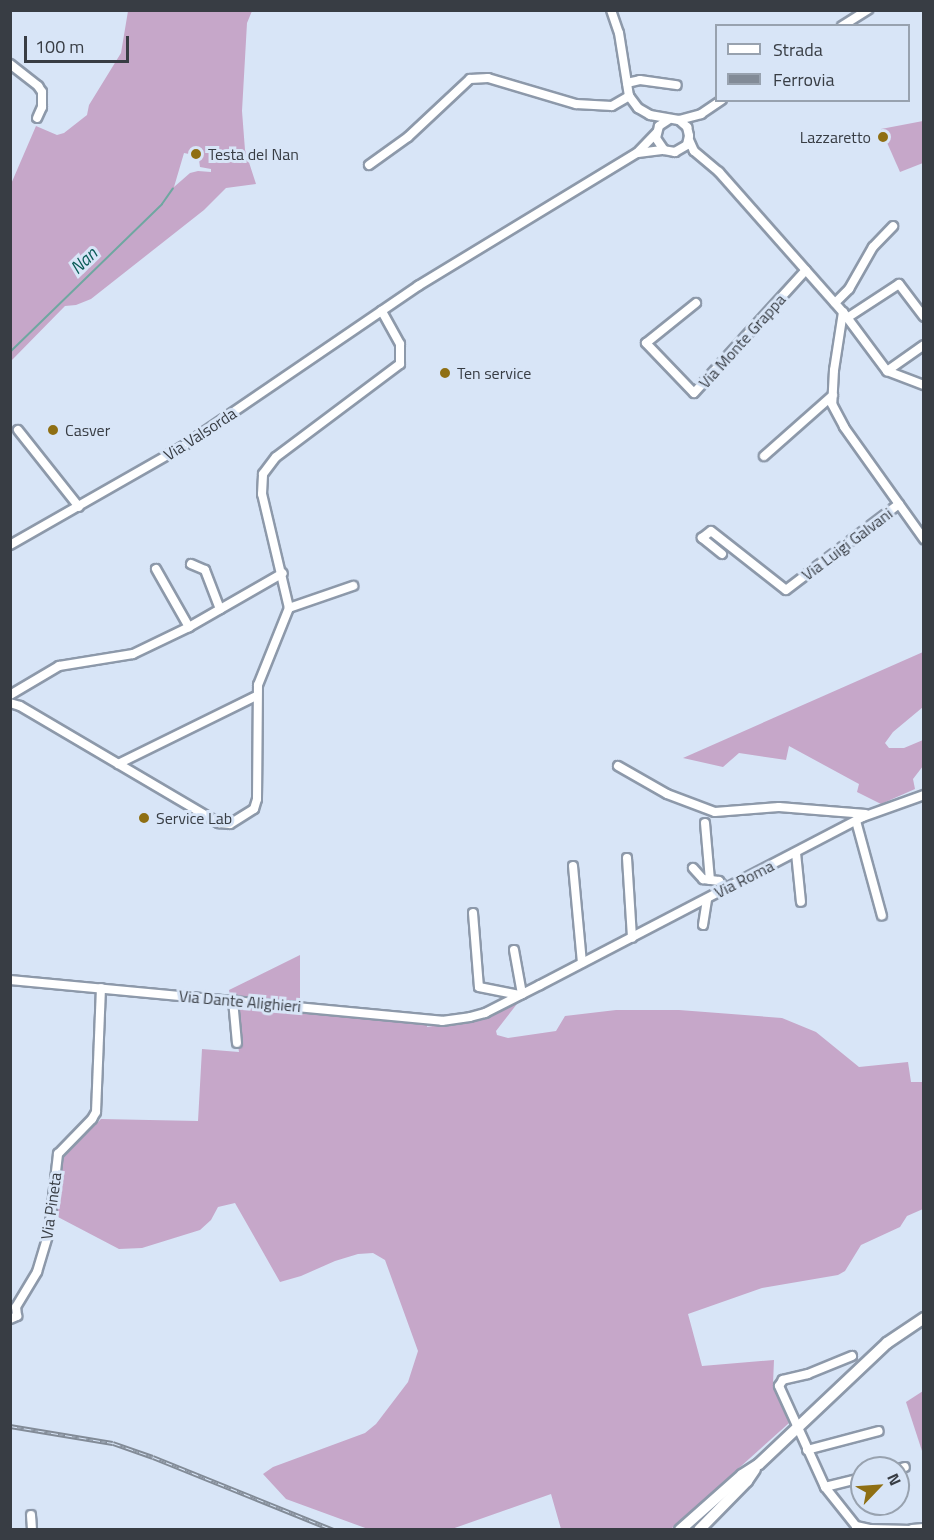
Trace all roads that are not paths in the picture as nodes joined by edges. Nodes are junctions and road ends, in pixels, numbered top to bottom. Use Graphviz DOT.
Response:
graph roads {
  1 [pos="611,10"];
  2 [pos="868,10"];
  3 [pos="845,24"];
  4 [pos="10,64"];
  5 [pos="627,83"];
  6 [pos="677,85"];
  7 [pos="629,96"];
  8 [pos="719,102"];
  9 [pos="701,114"];
  10 [pos="650,115"];
  11 [pos="37,118"];
  12 [pos="668,120"];
  13 [pos="679,120"];
  14 [pos="656,132"];
  15 [pos="689,136"];
  16 [pos="664,150"];
  17 [pos="680,151"];
  18 [pos="638,153"];
  19 [pos="699,156"];
  20 [pos="369,165"];
  21 [pos="893,226"];
  22 [pos="806,270"];
  23 [pos="696,303"];
  24 [pos="835,303"];
  25 [pos="382,311"];
  26 [pos="845,315"];
  27 [pos="924,317"];
  28 [pos="924,345"];
  29 [pos="887,371"];
  30 [pos="924,385"];
  31 [pos="833,395"];
  32 [pos="18,430"];
  33 [pos="764,456"];
  34 [pos="899,504"];
  35 [pos="79,507"];
  36 [pos="924,519"];
  37 [pos="914,526"];
  38 [pos="924,539"];
  39 [pos="10,545"];
  40 [pos="723,554"];
  41 [pos="191,564"];
  42 [pos="156,569"];
  43 [pos="283,573"];
  44 [pos="353,586"];
  45 [pos="289,608"];
  46 [pos="220,609"];
  47 [pos="189,627"];
  48 [pos="10,695"];
  49 [pos="256,696"];
  50 [pos="10,703"];
  51 [pos="118,764"];
  52 [pos="618,766"];
  53 [pos="924,795"];
  54 [pos="870,814"];
  55 [pos="856,821"];
  56 [pos="705,823"];
  57 [pos="796,853"];
  58 [pos="627,858"];
  59 [pos="573,866"];
  60 [pos="693,867"];
  61 [pos="710,880"];
  62 [pos="726,889"];
  63 [pos="707,899"];
  64 [pos="801,902"];
  65 [pos="473,913"];
  66 [pos="882,916"];
  67 [pos="703,924"];
  68 [pos="632,938"];
  69 [pos="514,950"];
  70 [pos="582,963"];
  71 [pos="10,980"];
  72 [pos="101,988"];
  73 [pos="521,994"];
  74 [pos="233,1000"];
  75 [pos="470,1017"];
  76 [pos="237,1043"];
  77 [pos="924,1318"];
  78 [pos="10,1319"];
  79 [pos="852,1356"];
  80 [pos="797,1429"];
  81 [pos="879,1431"];
  82 [pos="807,1450"];
  83 [pos="759,1464"];
  84 [pos="850,1481"];
  85 [pos="825,1487"];
  86 [pos="31,1515"];
  87 [pos="924,1528"];
  88 [pos="912,1529"];
  89 [pos="32,1530"];
  90 [pos="680,1530"];
  91 [pos="699,1530"];
  1 -- 5 [label="street"];
  2 -- 3 [label="street"];
  4 -- 11 [label="street"];
  5 -- 6 [label="street"];
  5 -- 7 [label="street"];
  7 -- 10 [label="street"];
  7 -- 20 [label="street"];
  8 -- 9 [label="street"];
  9 -- 13 [label="street"];
  9 -- 15 [label="street"];
  10 -- 12 [label="street"];
  10 -- 14 [label="street"];
  12 -- 13 [label="street"];
  12 -- 14 [label="street"];
  13 -- 15 [label="street"];
  14 -- 16 [label="street"];
  14 -- 18 [label="street, Via Valsorda"];
  15 -- 17 [label="street"];
  15 -- 19 [label="street"];
  16 -- 17 [label="street"];
  16 -- 18 [label="street, Via Valsorda"];
  17 -- 19 [label="street"];
  18 -- 25 [label="street, Via Valsorda"];
  19 -- 22 [label="street"];
  21 -- 24 [label="street"];
  22 -- 23 [label="street, Via Monte Grappa"];
  22 -- 24 [label="street"];
  24 -- 26 [label="street"];
  25 -- 35 [label="street, Via Valsorda"];
  25 -- 43 [label="street"];
  26 -- 27 [label="street"];
  26 -- 29 [label="street"];
  26 -- 31 [label="street"];
  28 -- 29 [label="street"];
  29 -- 30 [label="street"];
  31 -- 33 [label="street"];
  31 -- 34 [label="street"];
  32 -- 35 [label="street"];
  34 -- 37 [label="street"];
  34 -- 40 [label="street, Via Luigi Galvani"];
  35 -- 39 [label="street, Via Valsorda"];
  36 -- 37 [label="street"];
  37 -- 38 [label="street"];
  41 -- 46 [label="street"];
  42 -- 47 [label="street"];
  43 -- 45 [label="street"];
  43 -- 46 [label="street"];
  44 -- 45 [label="street"];
  45 -- 49 [label="street"];
  46 -- 47 [label="street"];
  47 -- 48 [label="street"];
  49 -- 51 [label="street"];
  49 -- 51 [label="street"];
  50 -- 51 [label="street"];
  52 -- 54 [label="street"];
  53 -- 54 [label="street, Via Roma"];
  54 -- 55 [label="street, Via Roma"];
  55 -- 57 [label="street, Via Roma"];
  55 -- 66 [label="street"];
  56 -- 61 [label="street"];
  57 -- 62 [label="street, Via Roma"];
  57 -- 64 [label="street"];
  58 -- 68 [label="street"];
  59 -- 70 [label="street"];
  60 -- 61 [label="street"];
  61 -- 62 [label="street"];
  62 -- 63 [label="street, Via Roma"];
  63 -- 67 [label="street"];
  63 -- 68 [label="street, Via Roma"];
  65 -- 73 [label="street"];
  68 -- 70 [label="street, Via Roma"];
  69 -- 73 [label="street"];
  70 -- 73 [label="street, Via Roma"];
  71 -- 72 [label="street, Via Dante Alighieri"];
  72 -- 74 [label="street, Via Dante Alighieri"];
  72 -- 78 [label="street, Via Pineta"];
  73 -- 75 [label="street, Via Roma"];
  74 -- 75 [label="street, Via Dante Alighieri"];
  74 -- 76 [label="street"];
  77 -- 80 [label="main road"];
  79 -- 80 [label="street"];
  80 -- 82 [label="street"];
  80 -- 83 [label="main road"];
  81 -- 82 [label="street"];
  82 -- 85 [label="street"];
  83 -- 90 [label="main road"];
  83 -- 91 [label="main road"];
  84 -- 85 [label="street"];
  85 -- 88 [label="street"];
  86 -- 89 [label="street"];
  87 -- 88 [label="street"];
}
